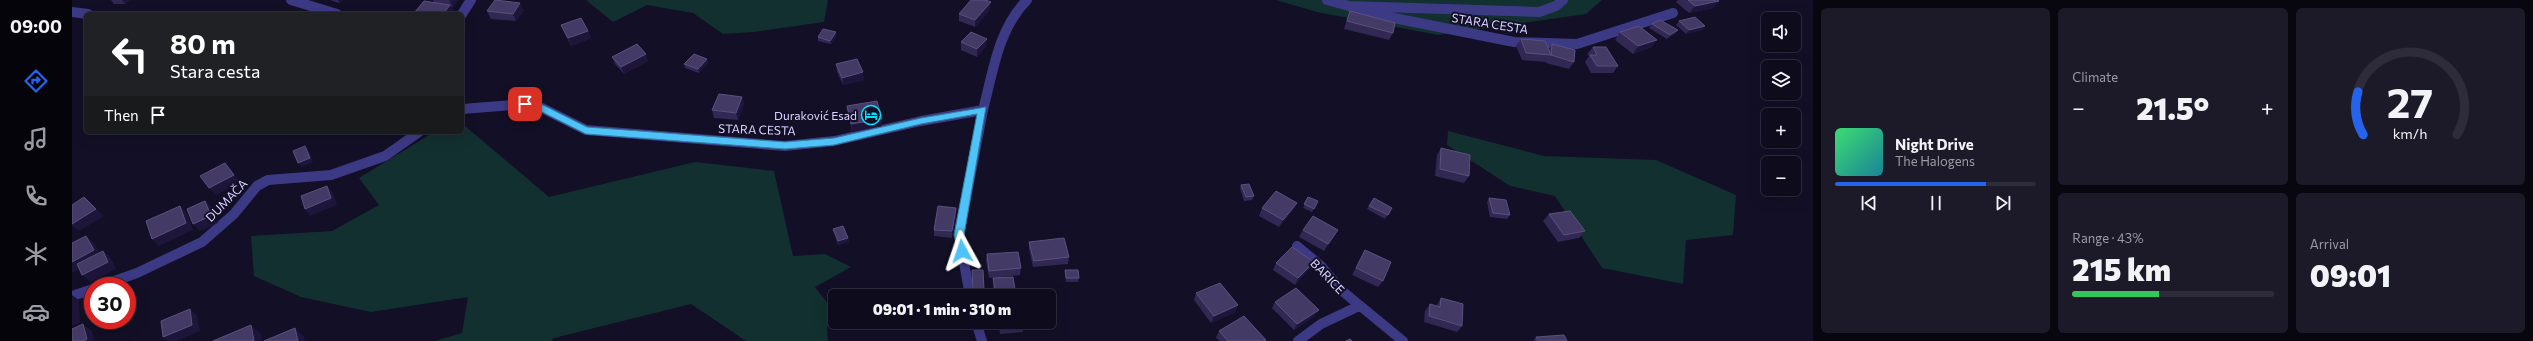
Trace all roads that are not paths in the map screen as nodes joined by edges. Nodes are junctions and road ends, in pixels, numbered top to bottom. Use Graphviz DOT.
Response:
graph roads {
  1 [pos="291,0"];
  2 [pos="470,0"];
  3 [pos="1027,0"];
  4 [pos="1327,0"];
  5 [pos="1563,0"];
  6 [pos="1349,6"];
  7 [pos="72,12"];
  8 [pos="330,12"];
  9 [pos="463,12"];
  10 [pos="1673,13"];
  11 [pos="84,14"];
  12 [pos="464,109"];
  13 [pos="982,110"];
  14 [pos="416,134"];
  15 [pos="1297,246"];
  16 [pos="126,277"];
  17 [pos="969,289"];
  18 [pos="84,292"];
  19 [pos="72,296"];
  20 [pos="1359,306"];
  21 [pos="978,329"];
  22 [pos="982,341"];
  23 [pos="1298,341"];
  24 [pos="1402,341"];
  1 -- 8 [label="street"];
  2 -- 9 [label="street"];
  3 -- 13 [label="street"];
  4 -- 6 [label="street, STARA CESTA"];
  5 -- 6 [label="street, STARA CESTA"];
  6 -- 10 [label="street, STARA CESTA"];
  7 -- 11 [label="street"];
  12 -- 13 [label="street, STARA CESTA"];
  13 -- 17 [label="street"];
  14 -- 16 [label="street, DUMAČA"];
  15 -- 20 [label="street, BARICE"];
  18 -- 19 [label="street"];
  20 -- 23 [label="street, BARICE"];
  20 -- 24 [label="street, BARICE"];
  21 -- 22 [label="street"];
}
